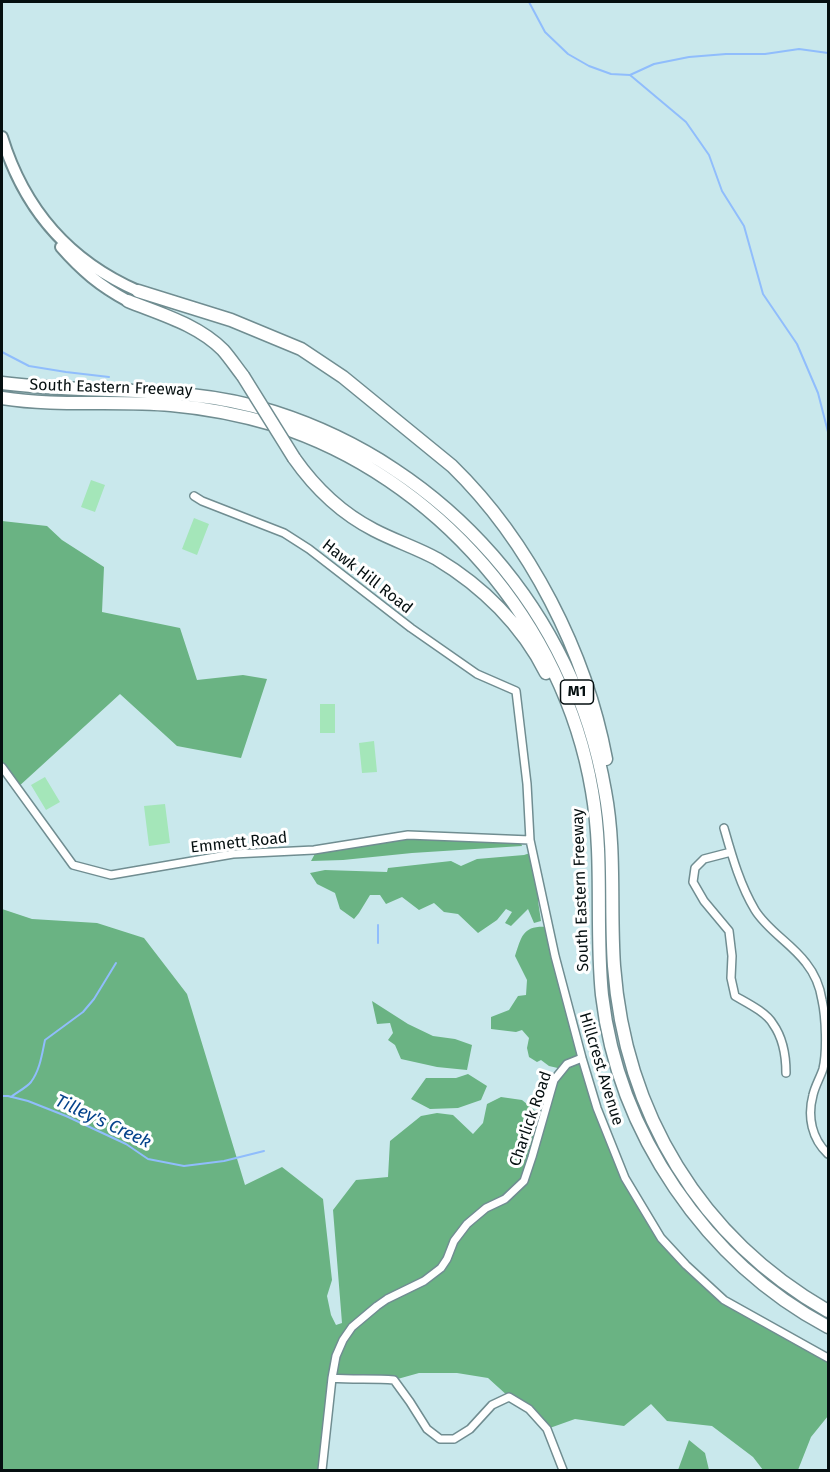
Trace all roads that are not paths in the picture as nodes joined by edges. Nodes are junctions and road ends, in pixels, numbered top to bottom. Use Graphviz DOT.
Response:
graph roads {
  1 [pos="2,137"];
  2 [pos="2,150"];
  3 [pos="138,291"];
  4 [pos="128,301"];
  5 [pos="2,383"];
  6 [pos="2,398"];
  7 [pos="194,496"];
  8 [pos="516,691"];
  9 [pos="585,756"];
  10 [pos="2,767"];
  11 [pos="724,828"];
  12 [pos="530,840"];
  13 [pos="731,852"];
  14 [pos="614,962"];
  15 [pos="582,1058"];
  16 [pos="786,1073"];
  17 [pos="828,1154"];
  18 [pos="828,1311"];
  19 [pos="828,1327"];
  20 [pos="828,1358"];
  21 [pos="332,1378"];
  22 [pos="322,1470"];
  23 [pos="563,1470"];
  1 -- 3 [label="main road"];
  2 -- 4 [label="main road"];
  3 -- 14 [label="highway"];
  4 -- 9 [label="highway, M1, bridge"];
  5 -- 14 [label="highway, South Eastern Freeway / M1"];
  6 -- 9 [label="highway, South Eastern Freeway / M1"];
  7 -- 8 [label="street, Hawk Hill Road"];
  8 -- 12 [label="street, Hillcrest Avenue"];
  9 -- 19 [label="highway, South Eastern Freeway / M1"];
  10 -- 12 [label="street, Emmett Road"];
  11 -- 13 [label="street"];
  12 -- 15 [label="street, Hillcrest Avenue"];
  13 -- 16 [label="street"];
  13 -- 17 [label="street"];
  14 -- 18 [label="highway, South Eastern Freeway / M1"];
  15 -- 20 [label="street, Hillcrest Avenue"];
  15 -- 21 [label="street, Charlick Road"];
  21 -- 22 [label="street, Charlick Road"];
  21 -- 23 [label="street"];
}
